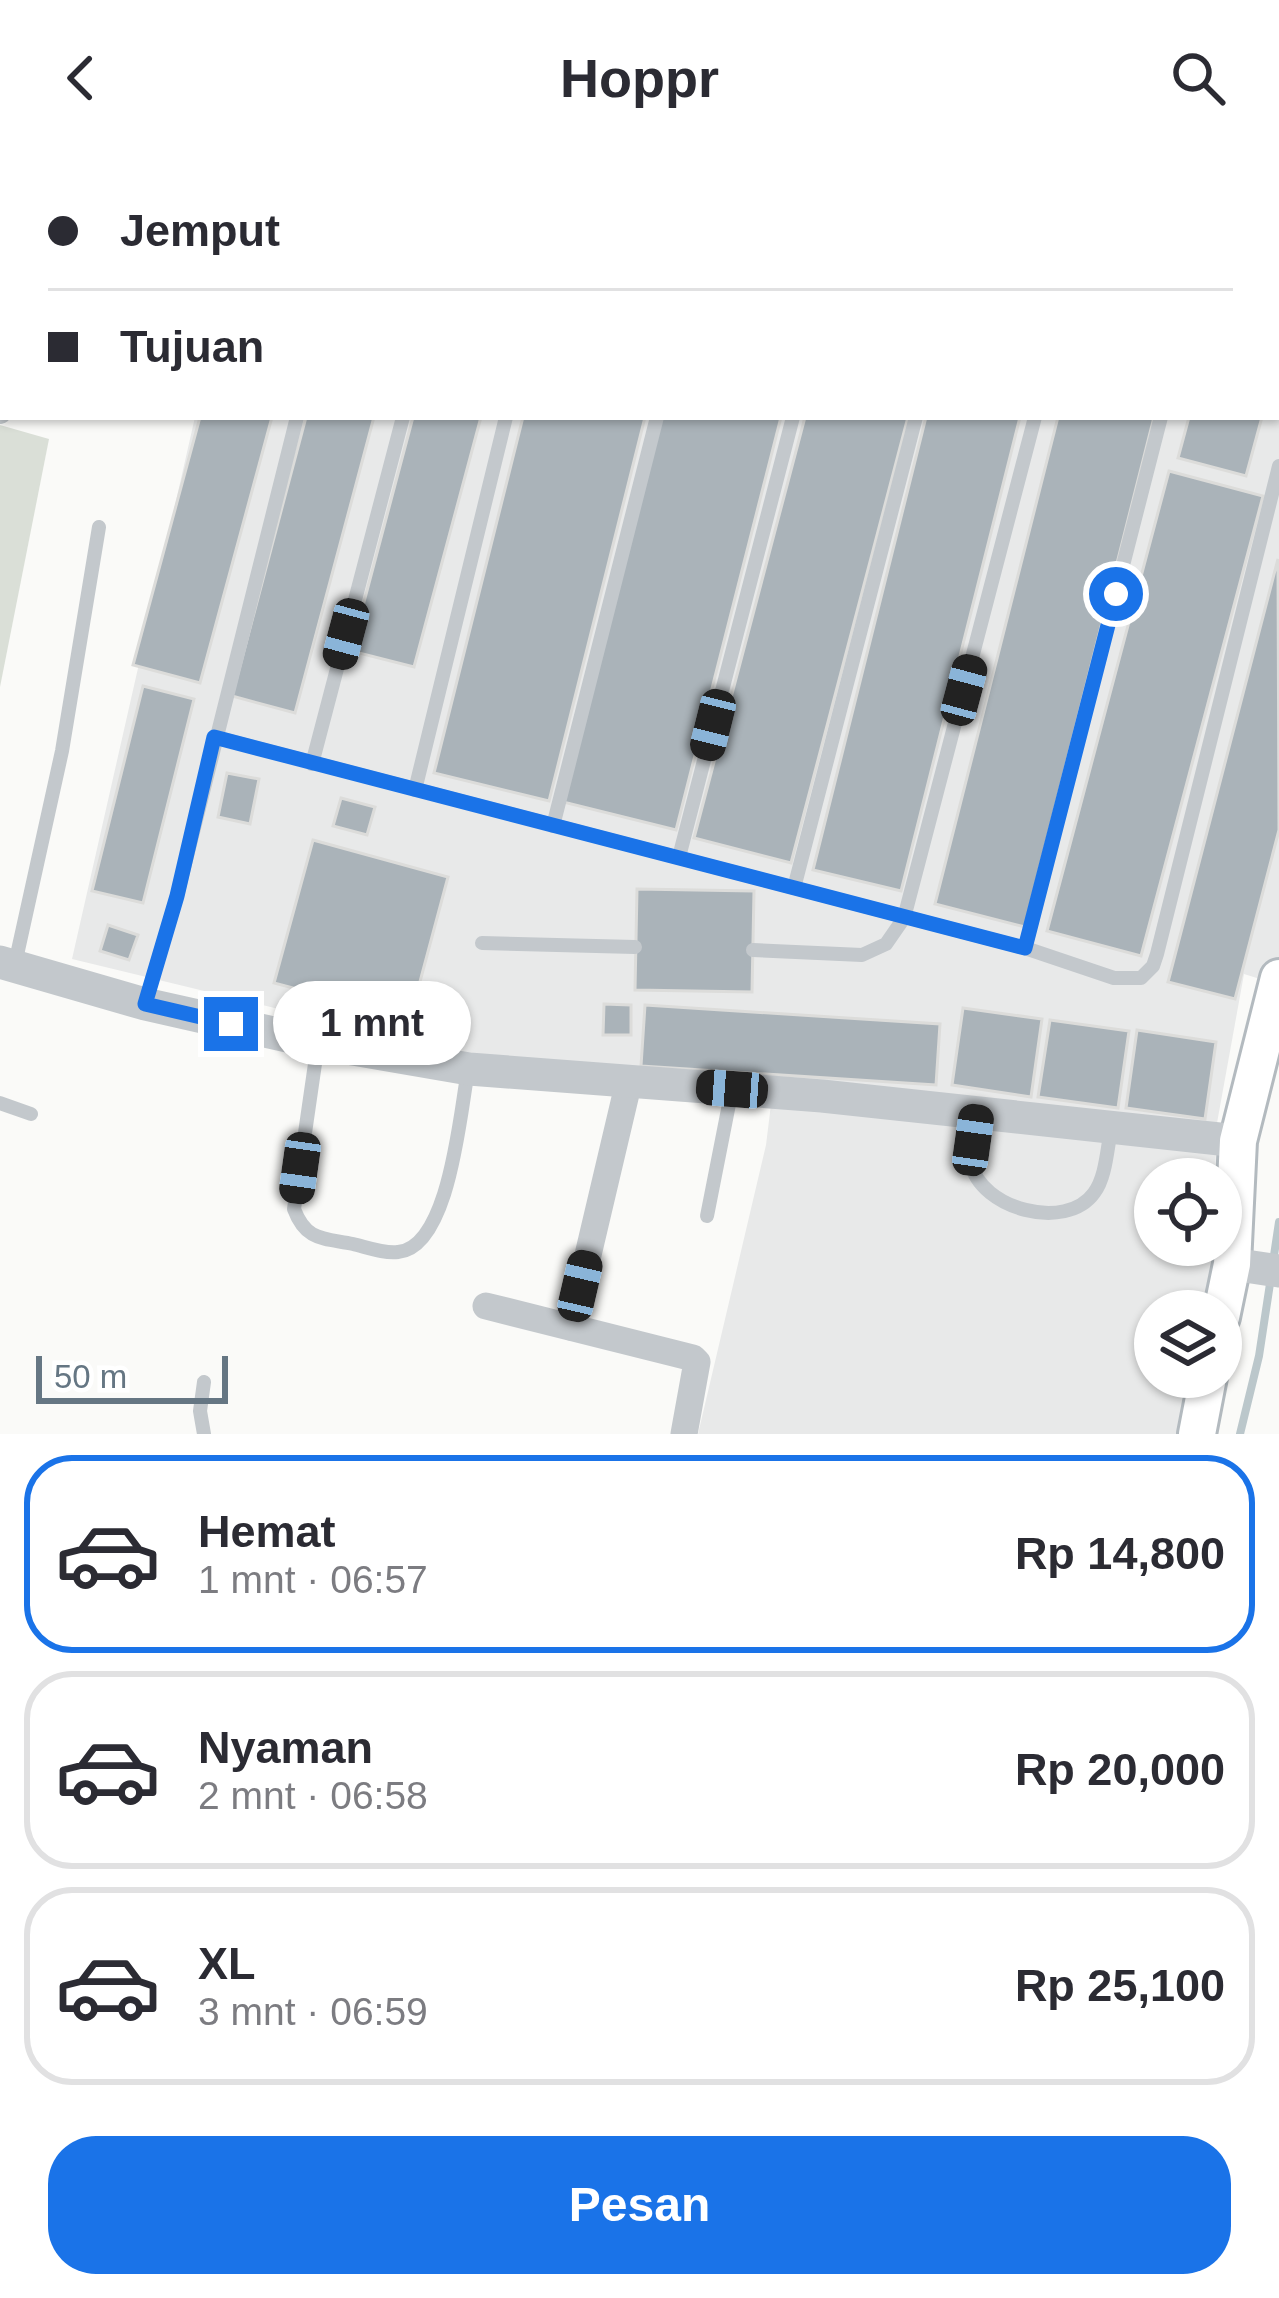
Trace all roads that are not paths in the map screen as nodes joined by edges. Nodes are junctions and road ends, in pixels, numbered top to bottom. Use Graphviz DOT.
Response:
graph roads {
  1 [pos="295,420"];
  2 [pos="402,420"];
  3 [pos="505,420"];
  4 [pos="656,420"];
  5 [pos="793,420"];
  6 [pos="915,420"];
  7 [pos="1034,420"];
  8 [pos="1160,420"];
  9 [pos="1279,466"];
  10 [pos="99,527"];
  11 [pos="214,737"];
  12 [pos="312,764"];
  13 [pos="415,790"];
  14 [pos="553,826"];
  15 [pos="679,857"];
  16 [pos="794,888"];
  17 [pos="904,918"];
  18 [pos="482,943"];
  19 [pos="635,947"];
  20 [pos="1025,948"];
  21 [pos="753,950"];
  22 [pos="7,964"];
  23 [pos="1279,979"];
  24 [pos="145,1004"];
  25 [pos="318,1043"];
  26 [pos="469,1069"];
  27 [pos="628,1081"];
  28 [pos="732,1089"];
  29 [pos="0,1103"];
  30 [pos="31,1114"];
  31 [pos="976,1114"];
  32 [pos="1111,1130"];
  33 [pos="1238,1142"];
  34 [pos="707,1216"];
  35 [pos="1259,1268"];
  36 [pos="486,1306"];
  37 [pos="571,1327"];
  38 [pos="203,1382"];
  39 [pos="1204,1398"];
  40 [pos="204,1434"];
  41 [pos="684,1434"];
  42 [pos="1197,1434"];
  1 -- 11 [label="lane"];
  2 -- 12 [label="lane"];
  3 -- 13 [label="lane"];
  4 -- 14 [label="lane"];
  5 -- 15 [label="lane"];
  6 -- 16 [label="lane"];
  7 -- 17 [label="lane"];
  8 -- 20 [label="lane"];
  9 -- 20 [label="lane"];
  10 -- 22 [label="lane"];
  11 -- 12 [label="lane"];
  11 -- 24 [label="lane"];
  12 -- 13 [label="lane"];
  13 -- 14 [label="lane"];
  14 -- 15 [label="lane"];
  15 -- 16 [label="lane"];
  16 -- 17 [label="lane"];
  17 -- 20 [label="lane"];
  17 -- 21 [label="lane"];
  18 -- 19 [label="lane"];
  22 -- 24 [label="street"];
  23 -- 33 [label="main road"];
  24 -- 25 [label="street"];
  25 -- 26 [label="street"];
  25 -- 26 [label="lane"];
  26 -- 27 [label="street"];
  27 -- 28 [label="street"];
  27 -- 37 [label="street"];
  28 -- 31 [label="street"];
  28 -- 34 [label="lane"];
  29 -- 30 [label="lane"];
  31 -- 32 [label="street"];
  31 -- 32 [label="lane"];
  32 -- 33 [label="street"];
  33 -- 35 [label="main road"];
  36 -- 37 [label="street"];
  37 -- 41 [label="street"];
  38 -- 40 [label="lane"];
  39 -- 42 [label="main road"];
}
